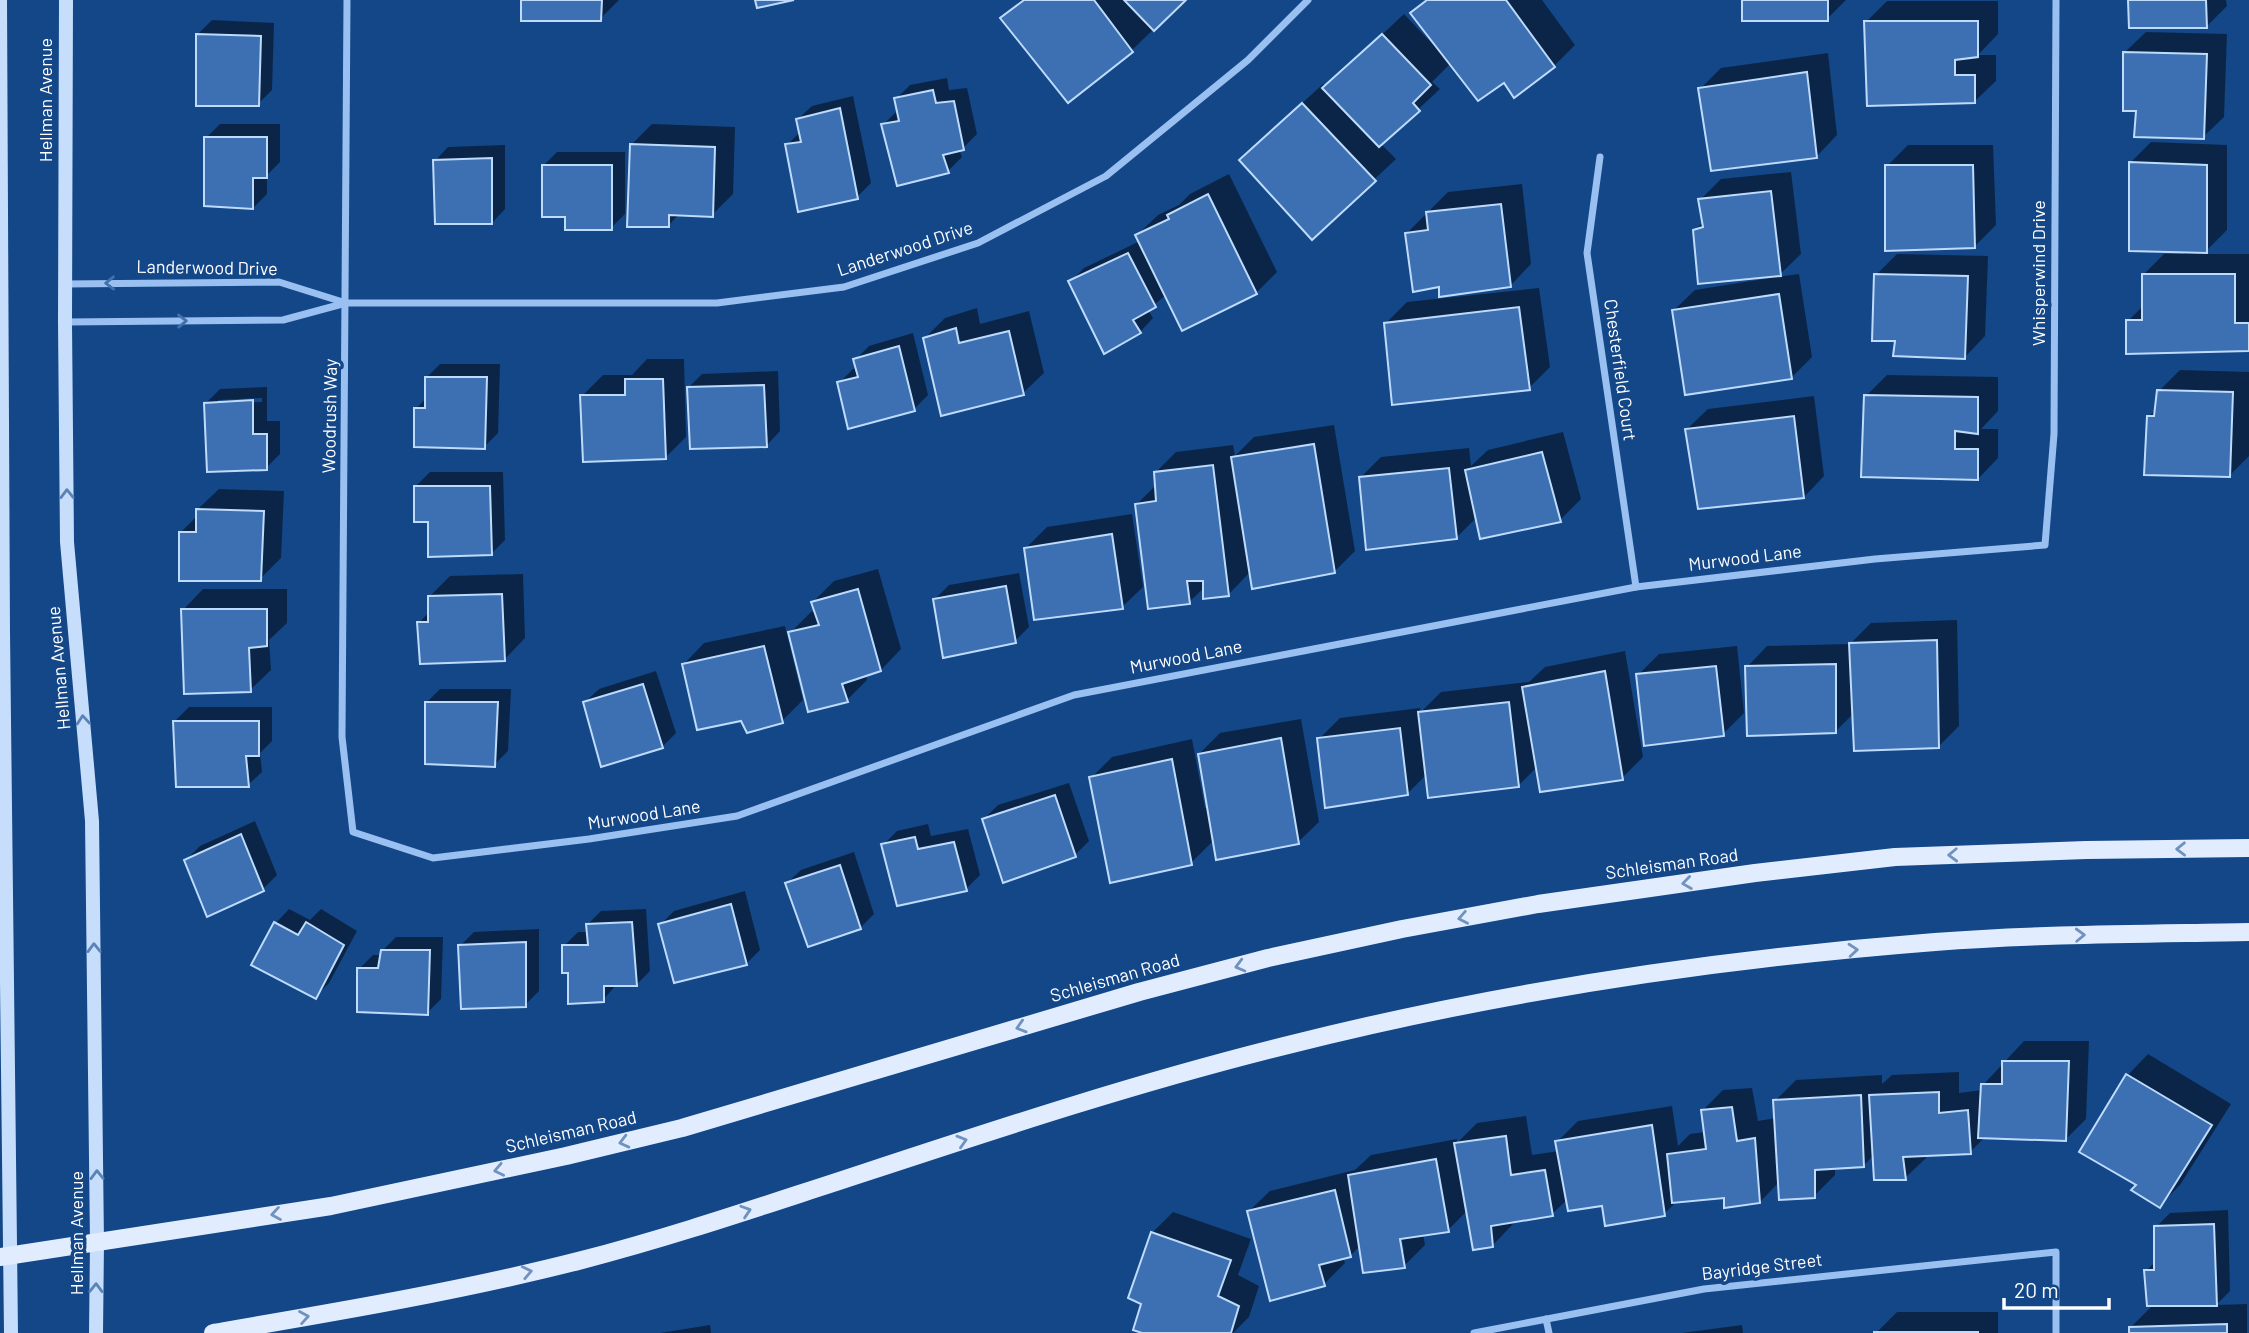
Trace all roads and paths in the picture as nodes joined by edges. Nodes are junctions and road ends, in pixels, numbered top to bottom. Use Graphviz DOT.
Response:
graph roads {
  1 [pos="0,0"];
  2 [pos="66,0"];
  3 [pos="347,0"];
  4 [pos="1308,0"];
  5 [pos="2056,0"];
  6 [pos="1600,157"];
  7 [pos="65,284"];
  8 [pos="346,303"];
  9 [pos="65,322"];
  10 [pos="2045,545"];
  11 [pos="1636,587"];
  12 [pos="353,832"];
  13 [pos="2249,848"];
  14 [pos="2249,932"];
  15 [pos="97,1243"];
  16 [pos="5,1256"];
  17 [pos="1546,1319"];
  18 [pos="11,1333"];
  19 [pos="96,1333"];
  20 [pos="213,1333"];
  21 [pos="1474,1333"];
  22 [pos="1549,1333"];
  23 [pos="2056,1333"];
  1 -- 16 [label="main road"];
  2 -- 7 [label="main road, Hellman Avenue"];
  3 -- 8 [label="street, Woodrush Way"];
  4 -- 8 [label="street, Landerwood Drive"];
  5 -- 10 [label="street, Whisperwind Drive"];
  6 -- 11 [label="street, Chesterfield Court"];
  8 -- 7 [label="street, Landerwood Drive, one-way"];
  7 -- 9 [label="main road, Hellman Avenue"];
  9 -- 8 [label="street, Landerwood Drive, one-way"];
  8 -- 12 [label="street, Woodrush Way"];
  15 -- 9 [label="main road, Hellman Avenue, one-way"];
  10 -- 11 [label="street, Murwood Lane"];
  11 -- 12 [label="street, Murwood Lane"];
  13 -- 15 [label="main road, Schleisman Road, one-way"];
  20 -- 14 [label="main road, one-way"];
  15 -- 16 [label="main road, Schleisman Road"];
  19 -- 15 [label="main road, Hellman Avenue, one-way"];
  16 -- 18 [label="main road"];
  17 -- 21 [label="street, Bayridge Street"];
  17 -- 22 [label="street"];
  17 -- 23 [label="street, Bayridge Street"];
}
